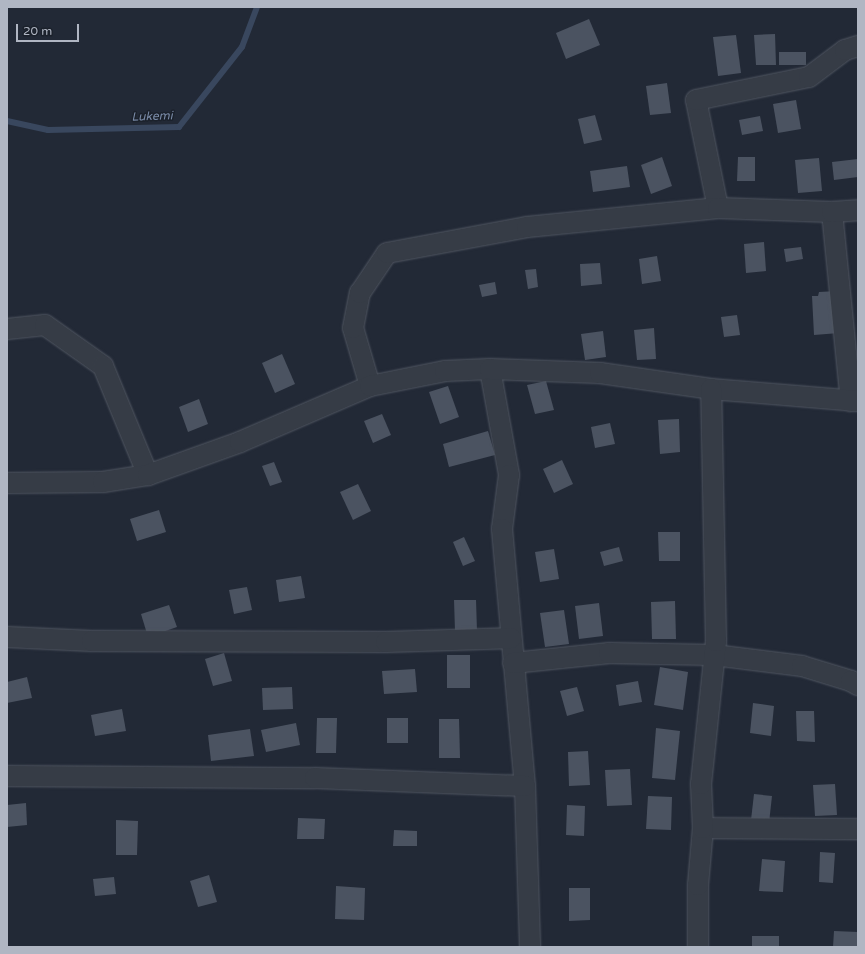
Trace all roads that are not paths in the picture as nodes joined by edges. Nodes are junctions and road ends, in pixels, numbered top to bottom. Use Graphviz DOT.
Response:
graph roads {
  1 [pos="858,46"];
  2 [pos="718,208"];
  3 [pos="858,210"];
  4 [pos="832,212"];
  5 [pos="7,329"];
  6 [pos="490,369"];
  7 [pos="370,386"];
  8 [pos="711,389"];
  9 [pos="855,401"];
  10 [pos="148,475"];
  11 [pos="7,483"];
  12 [pos="7,637"];
  13 [pos="511,638"];
  14 [pos="714,655"];
  15 [pos="513,663"];
  16 [pos="858,686"];
  17 [pos="7,776"];
  18 [pos="524,786"];
  19 [pos="703,828"];
  20 [pos="858,829"];
  21 [pos="530,947"];
  22 [pos="698,947"];
  1 -- 2 [label="street"];
  2 -- 4 [label="street"];
  2 -- 7 [label="street"];
  3 -- 4 [label="street"];
  4 -- 9 [label="street"];
  5 -- 10 [label="street"];
  6 -- 7 [label="street"];
  6 -- 8 [label="street"];
  6 -- 13 [label="street"];
  7 -- 10 [label="street"];
  8 -- 9 [label="street"];
  8 -- 14 [label="street"];
  10 -- 11 [label="street"];
  12 -- 13 [label="street"];
  13 -- 15 [label="street"];
  14 -- 15 [label="street"];
  14 -- 16 [label="street"];
  14 -- 19 [label="street"];
  15 -- 18 [label="street"];
  17 -- 18 [label="street"];
  18 -- 21 [label="street"];
  19 -- 20 [label="street"];
  19 -- 22 [label="street"];
}
